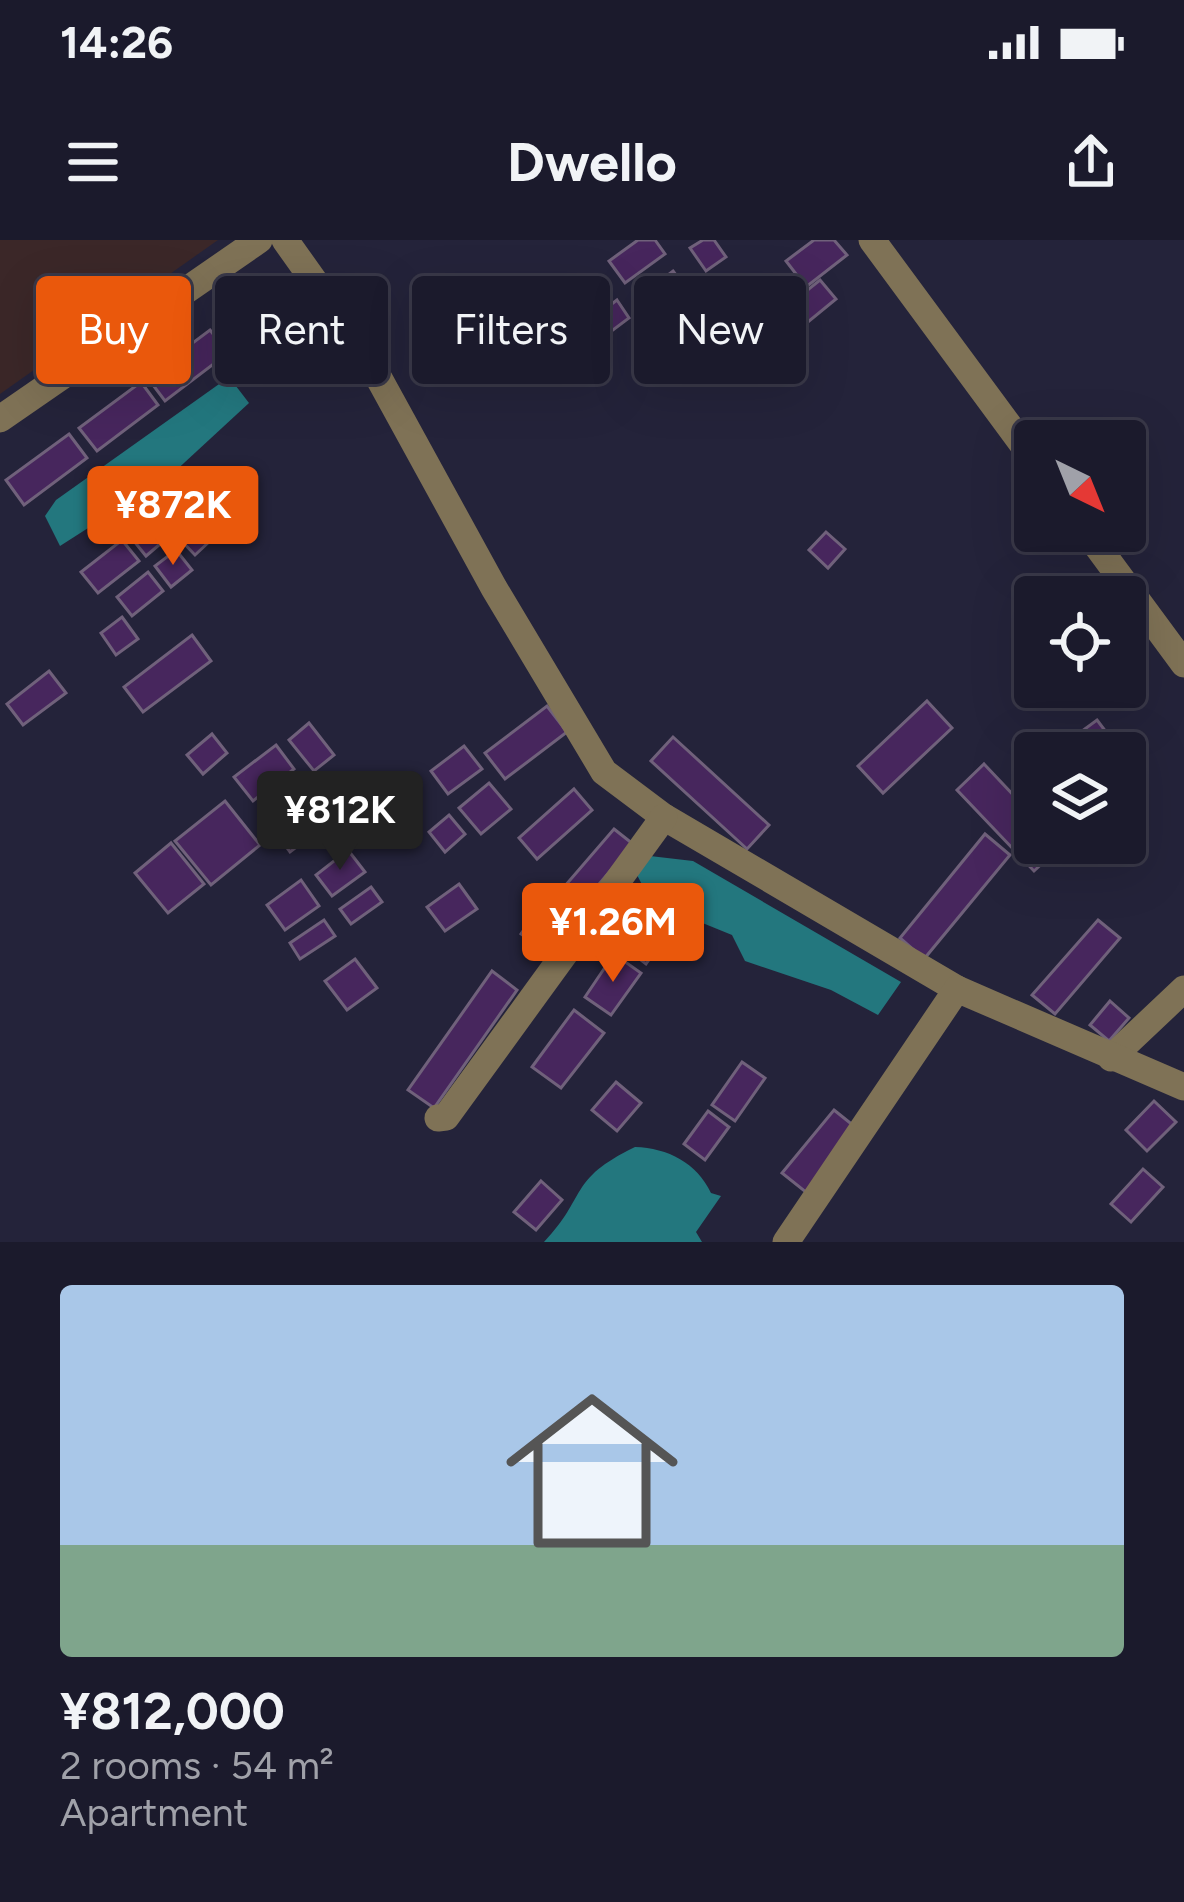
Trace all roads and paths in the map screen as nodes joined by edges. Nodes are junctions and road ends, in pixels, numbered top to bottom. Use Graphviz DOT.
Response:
graph roads {
  1 [pos="259,240"];
  2 [pos="285,240"];
  3 [pos="872,240"];
  4 [pos="0,419"];
  5 [pos="1014,433"];
  6 [pos="1101,552"];
  7 [pos="1184,664"];
  8 [pos="664,817"];
  9 [pos="957,988"];
  10 [pos="1184,989"];
  11 [pos="1112,1058"];
  12 [pos="1184,1088"];
  13 [pos="438,1118"];
  14 [pos="786,1242"];
  1 -- 4 [label="street"];
  2 -- 8 [label="street"];
  3 -- 5 [label="street"];
  6 -- 7 [label="street"];
  8 -- 9 [label="street"];
  8 -- 13 [label="street"];
  9 -- 11 [label="street"];
  9 -- 14 [label="street"];
  10 -- 11 [label="street"];
  11 -- 12 [label="street"];
}
